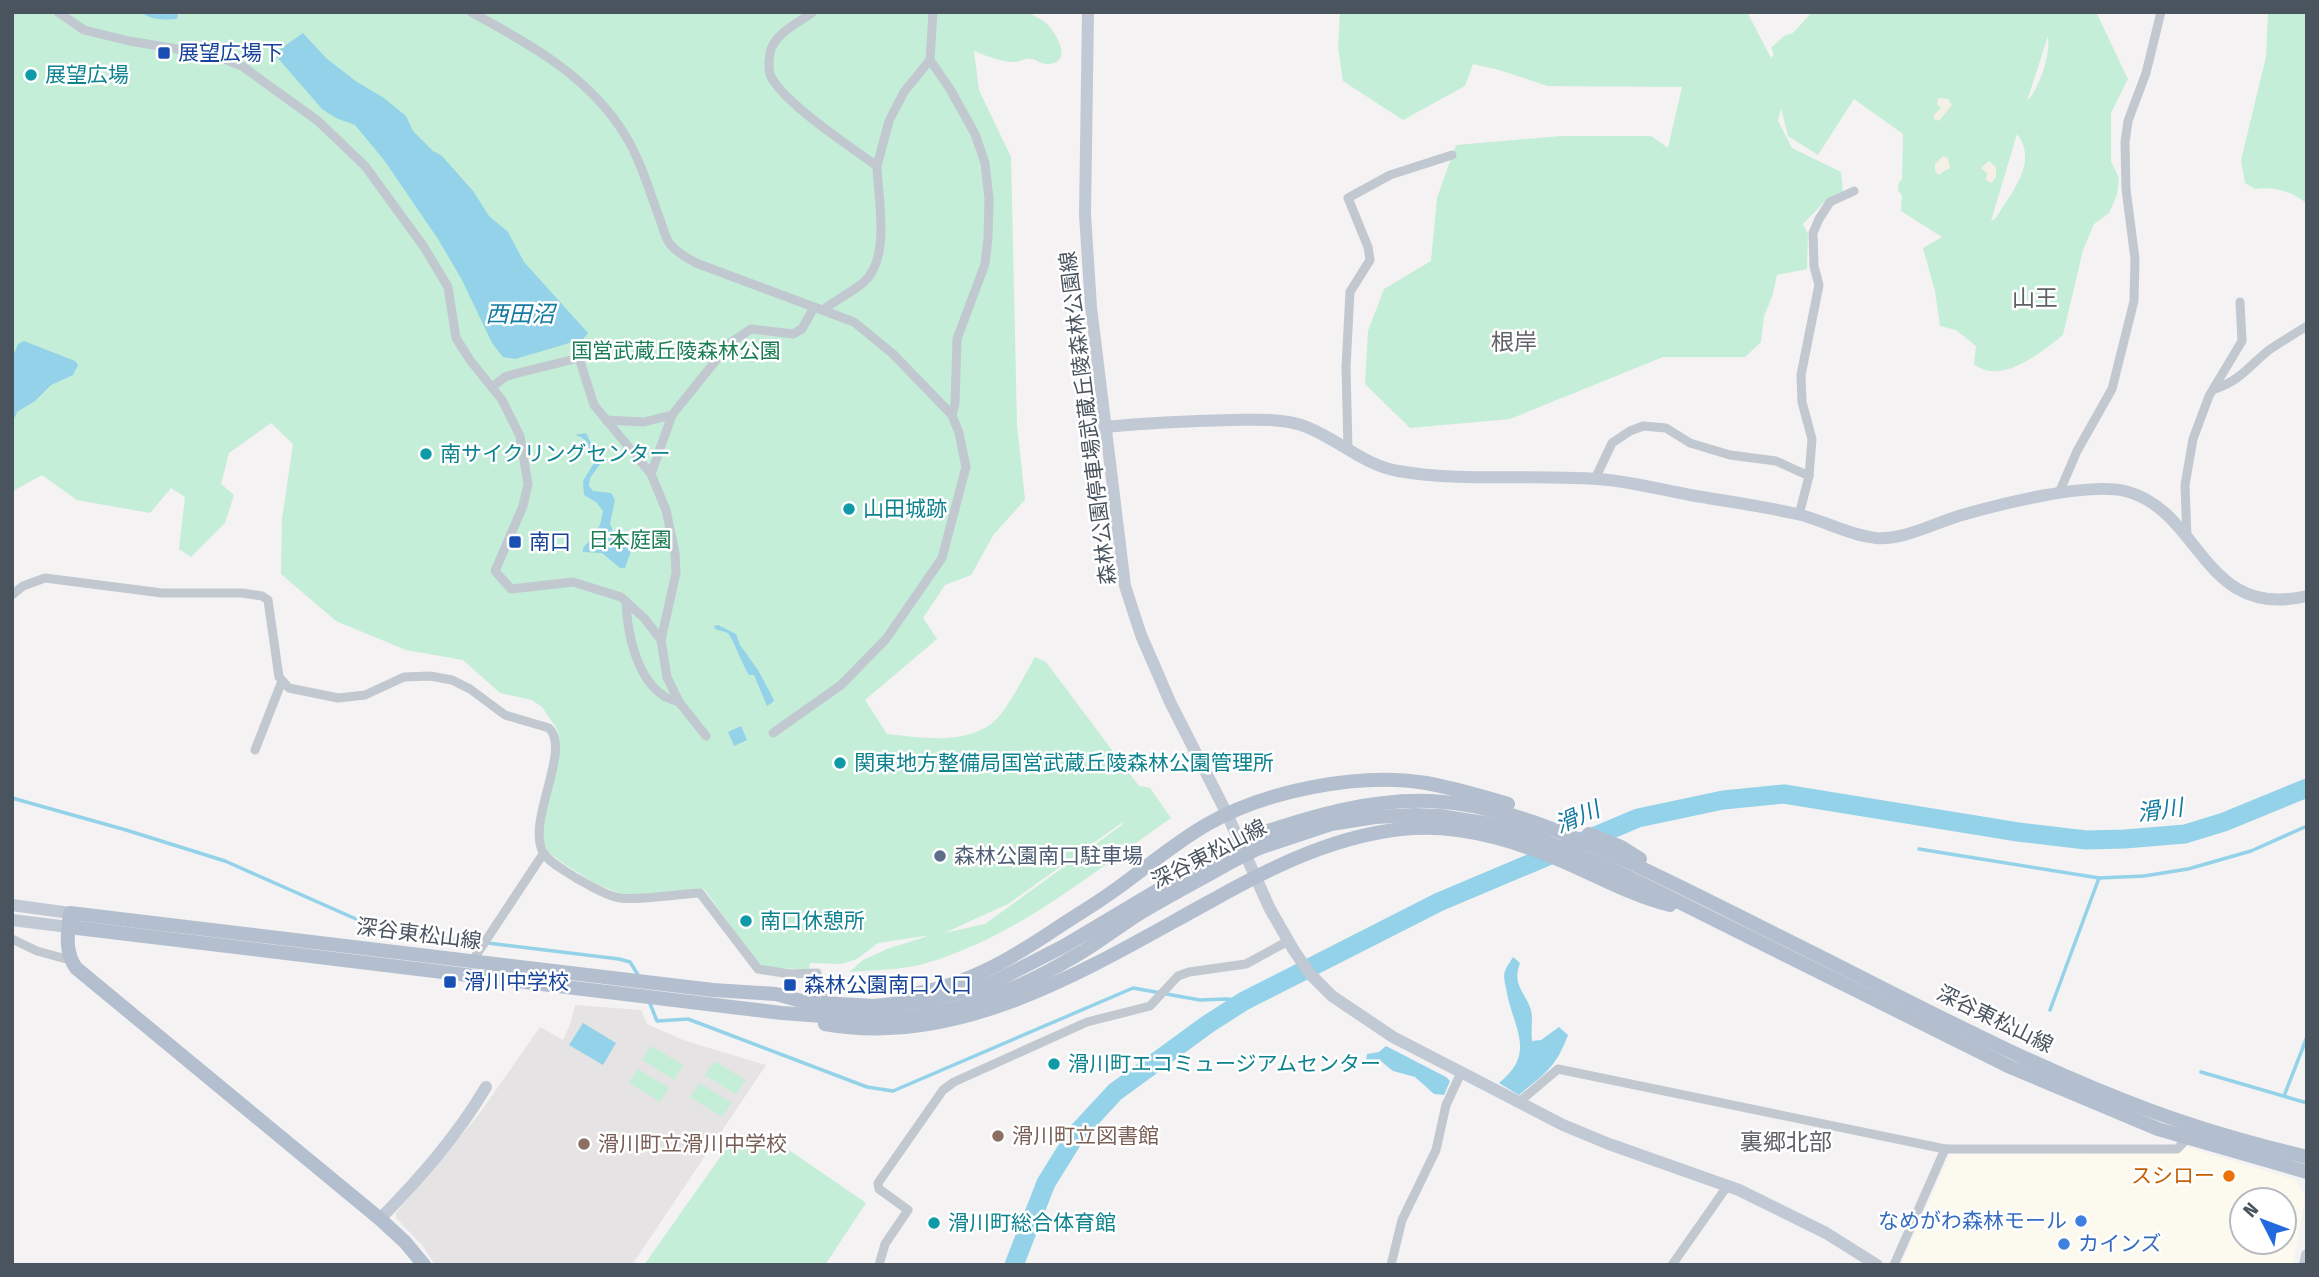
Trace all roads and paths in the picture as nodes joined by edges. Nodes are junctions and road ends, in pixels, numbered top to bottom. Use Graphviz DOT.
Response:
graph roads {
  1 [pos="58,12"];
  2 [pos="471,12"];
  3 [pos="813,12"];
  4 [pos="933,12"];
  5 [pos="1088,12"];
  6 [pos="2161,12"];
  7 [pos="930,60"];
  8 [pos="1452,155"];
  9 [pos="877,166"];
  10 [pos="1854,191"];
  11 [pos="2240,302"];
  12 [pos="819,308"];
  13 [pos="2307,326"];
  14 [pos="492,387"];
  15 [pos="2214,389"];
  16 [pos="671,415"];
  17 [pos="952,415"];
  18 [pos="606,420"];
  19 [pos="1104,427"];
  20 [pos="1348,449"];
  21 [pos="651,474"];
  22 [pos="1809,476"];
  23 [pos="1595,480"];
  24 [pos="2059,493"];
  25 [pos="1799,514"];
  26 [pos="2188,540"];
  27 [pos="12,595"];
  28 [pos="2307,596"];
  29 [pos="626,601"];
  30 [pos="661,640"];
  31 [pos="282,681"];
  32 [pos="679,702"];
  33 [pos="773,733"];
  34 [pos="706,736"];
  35 [pos="255,750"];
  36 [pos="1227,814"];
  37 [pos="1256,842"];
  38 [pos="543,853"];
  39 [pos="1228,856"];
  40 [pos="1254,876"];
  41 [pos="1679,886"];
  42 [pos="12,905"];
  43 [pos="1701,913"];
  44 [pos="12,920"];
  45 [pos="70,920"];
  46 [pos="12,939"];
  47 [pos="1291,946"];
  48 [pos="70,960"];
  49 [pos="472,961"];
  50 [pos="464,974"];
  51 [pos="776,994"];
  52 [pos="823,998"];
  53 [pos="782,1013"];
  54 [pos="1461,1073"];
  55 [pos="486,1087"];
  56 [pos="1518,1103"];
  57 [pos="2187,1139"];
  58 [pos="1945,1149"];
  59 [pos="2307,1157"];
  60 [pos="2307,1172"];
  61 [pos="1728,1185"];
  62 [pos="380,1219"];
  63 [pos="2307,1255"];
  64 [pos="424,1265"];
  65 [pos="879,1265"];
  66 [pos="1391,1265"];
  67 [pos="1672,1265"];
  68 [pos="1877,1265"];
  69 [pos="1894,1265"];
  70 [pos="2305,1265"];
  1 -- 14 [label="street"];
  2 -- 12 [label="street"];
  3 -- 9 [label="street"];
  4 -- 7 [label="street"];
  5 -- 19 [label="street, 森林公園停車場武蔵丘陵森林公園線"];
  6 -- 24 [label="street"];
  7 -- 9 [label="street"];
  7 -- 17 [label="street"];
  8 -- 20 [label="street"];
  9 -- 12 [label="street"];
  10 -- 22 [label="street"];
  11 -- 15 [label="street"];
  12 -- 16 [label="street"];
  12 -- 17 [label="street"];
  13 -- 15 [label="street"];
  14 -- 18 [label="street"];
  14 -- 29 [label="street"];
  15 -- 26 [label="street"];
  16 -- 18 [label="street"];
  16 -- 21 [label="street"];
  17 -- 33 [label="street"];
  18 -- 21 [label="street"];
  19 -- 20 [label="street"];
  19 -- 36 [label="street, 森林公園停車場武蔵丘陵森林公園線"];
  20 -- 23 [label="street"];
  21 -- 30 [label="street"];
  22 -- 23 [label="street"];
  22 -- 25 [label="street"];
  23 -- 25 [label="street"];
  24 -- 25 [label="street"];
  24 -- 26 [label="street"];
  26 -- 28 [label="street"];
  27 -- 31 [label="street"];
  29 -- 30 [label="street"];
  29 -- 32 [label="street"];
  30 -- 32 [label="street"];
  31 -- 35 [label="street"];
  31 -- 38 [label="street"];
  32 -- 34 [label="street"];
  36 -- 40 [label="street, 森林公園停車場武蔵丘陵森林公園線"];
  36 -- 41 [label="main road, 深谷東松山線"];
  36 -- 52 [label="main road, 深谷東松山線"];
  37 -- 39 [label="main road, 深谷東松山線, bridge"];
  37 -- 41 [label="main road, 深谷東松山線"];
  37 -- 43 [label="main road, 深谷東松山線"];
  38 -- 49 [label="street"];
  38 -- 52 [label="street"];
  39 -- 51 [label="main road, 深谷東松山線"];
  39 -- 53 [label="main road, 深谷東松山線"];
  40 -- 43 [label="main road, 深谷東松山線"];
  40 -- 47 [label="street, 森林公園停車場武蔵丘陵森林公園線"];
  40 -- 53 [label="main road, 深谷東松山線"];
  41 -- 59 [label="main road, 深谷東松山線"];
  42 -- 45 [label="street"];
  43 -- 57 [label="main road, 深谷東松山線"];
  44 -- 45 [label="street"];
  45 -- 48 [label="main road"];
  45 -- 49 [label="main road, 深谷東松山線"];
  45 -- 50 [label="main road, 深谷東松山線"];
  46 -- 48 [label="street"];
  47 -- 54 [label="street, 森林公園停車場武蔵丘陵森林公園線"];
  47 -- 65 [label="street"];
  48 -- 62 [label="main road"];
  49 -- 50 [label="street"];
  49 -- 51 [label="main road, 深谷東松山線"];
  50 -- 53 [label="main road, 深谷東松山線"];
  51 -- 52 [label="main road, 深谷東松山線"];
  54 -- 56 [label="street, 森林公園停車場武蔵丘陵森林公園線"];
  54 -- 66 [label="street"];
  55 -- 62 [label="street"];
  56 -- 58 [label="street"];
  56 -- 61 [label="street, 森林公園停車場武蔵丘陵森林公園線"];
  57 -- 58 [label="street"];
  57 -- 60 [label="main road, 深谷東松山線"];
  58 -- 69 [label="street"];
  61 -- 67 [label="street"];
  61 -- 68 [label="street, 森林公園停車場武蔵丘陵森林公園線"];
  62 -- 64 [label="main road"];
  63 -- 70 [label="street"];
}
